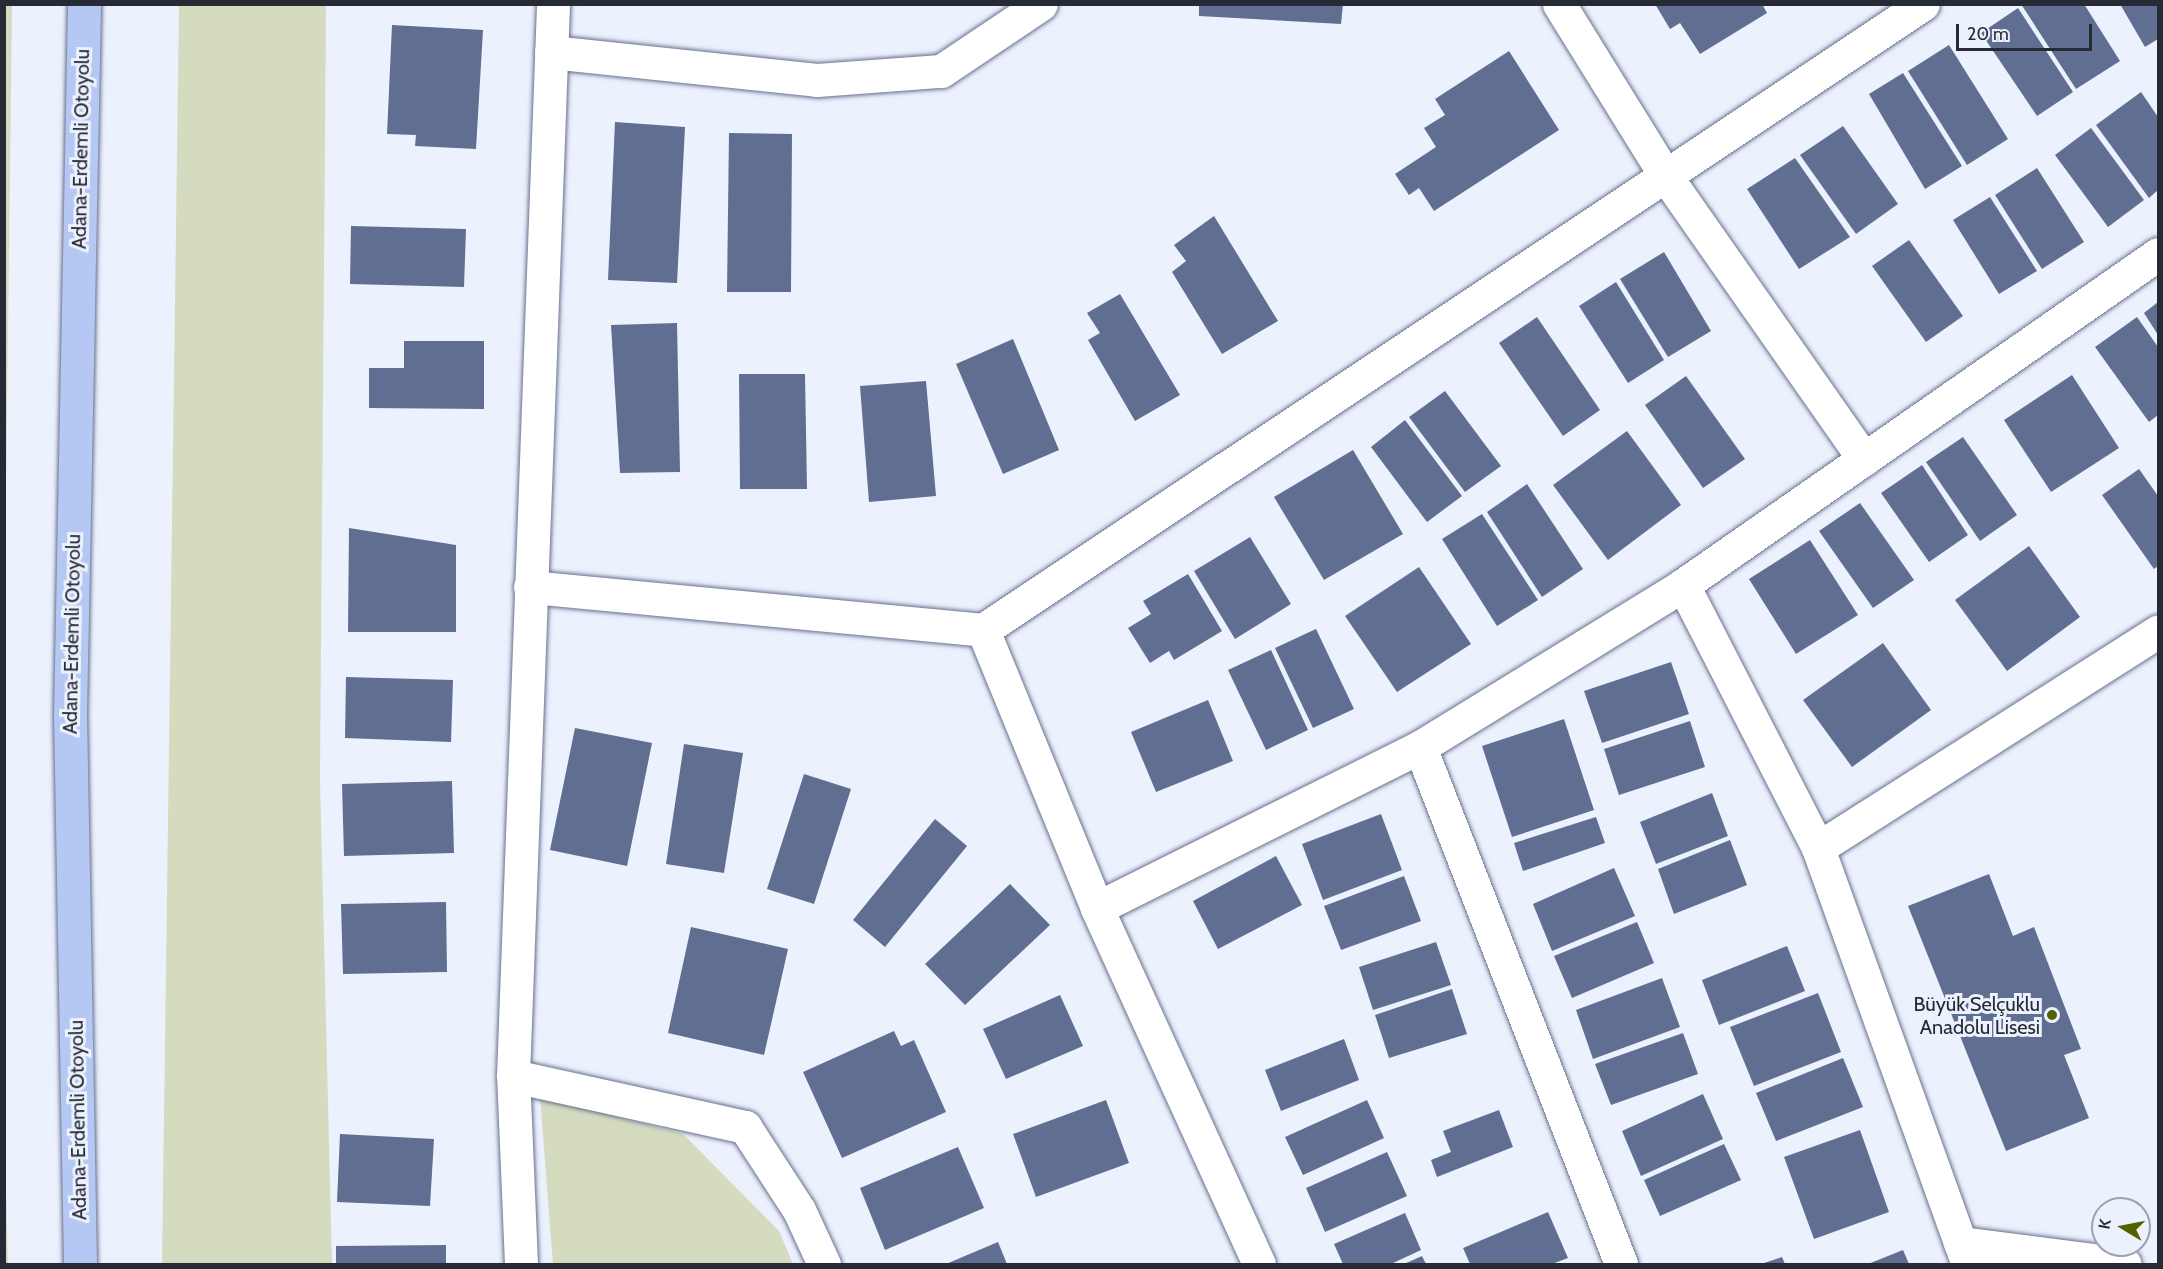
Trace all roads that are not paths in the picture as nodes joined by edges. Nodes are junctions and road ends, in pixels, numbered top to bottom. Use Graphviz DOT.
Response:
graph roads {
  1 [pos="84,4"];
  2 [pos="553,4"];
  3 [pos="1041,4"];
  4 [pos="1559,4"];
  5 [pos="1923,4"];
  6 [pos="551,52"];
  7 [pos="1665,175"];
  8 [pos="2158,254"];
  9 [pos="1864,459"];
  10 [pos="1683,585"];
  11 [pos="530,587"];
  12 [pos="983,630"];
  13 [pos="2158,631"];
  14 [pos="1420,747"];
  15 [pos="1818,848"];
  16 [pos="1097,908"];
  17 [pos="513,1076"];
  18 [pos="1964,1254"];
  19 [pos="80,1264"];
  20 [pos="521,1264"];
  21 [pos="824,1264"];
  22 [pos="1259,1264"];
  23 [pos="1622,1264"];
  24 [pos="2125,1264"];
  1 -- 19 [label="highway, Adana-Erdemli Otoyolu"];
  2 -- 6 [label="street"];
  3 -- 6 [label="street"];
  4 -- 7 [label="street"];
  5 -- 7 [label="street"];
  6 -- 11 [label="street"];
  7 -- 9 [label="street"];
  7 -- 12 [label="street"];
  8 -- 9 [label="street"];
  9 -- 10 [label="street"];
  10 -- 14 [label="street"];
  10 -- 15 [label="street"];
  11 -- 12 [label="street"];
  11 -- 17 [label="street"];
  12 -- 16 [label="street"];
  13 -- 15 [label="street"];
  14 -- 16 [label="street"];
  14 -- 23 [label="street"];
  15 -- 18 [label="street"];
  16 -- 22 [label="street"];
  17 -- 20 [label="street"];
  17 -- 21 [label="street"];
  18 -- 24 [label="street"];
}
